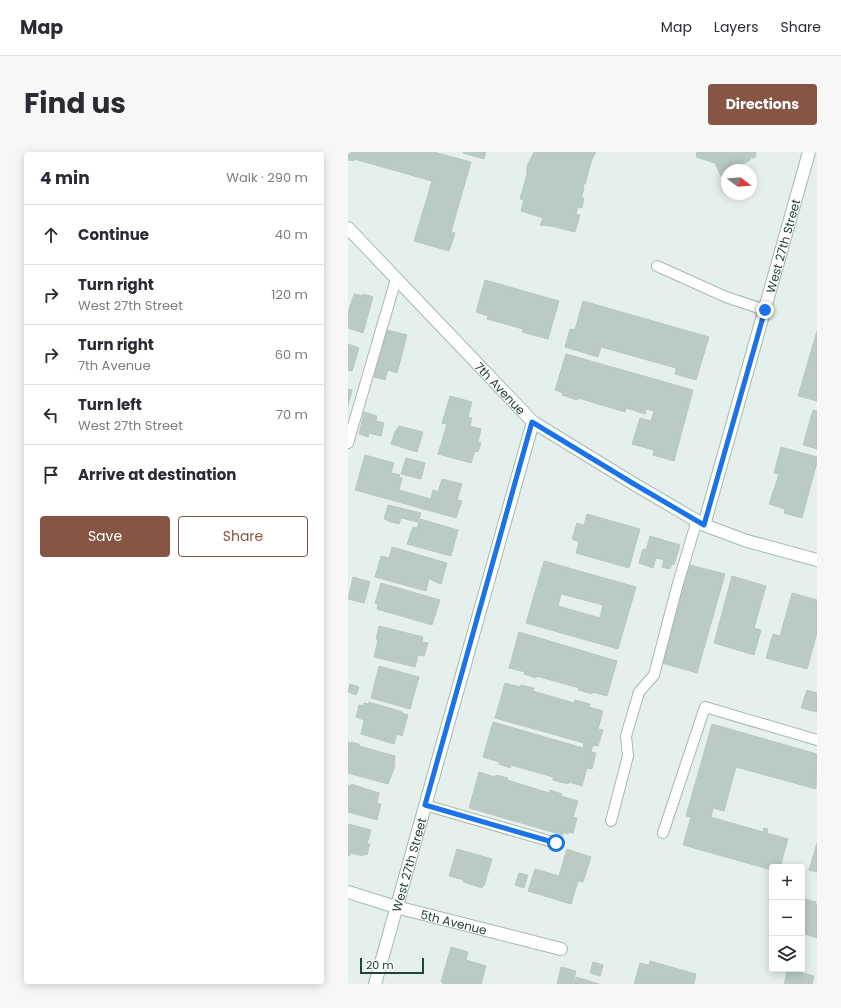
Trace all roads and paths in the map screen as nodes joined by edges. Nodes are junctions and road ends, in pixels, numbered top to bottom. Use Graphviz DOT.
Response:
graph roads {
  1 [pos="809,152"];
  2 [pos="348,228"];
  3 [pos="657,266"];
  4 [pos="396,278"];
  5 [pos="765,310"];
  6 [pos="532,422"];
  7 [pos="348,443"];
  8 [pos="700,522"];
  9 [pos="817,560"];
  10 [pos="817,740"];
  11 [pos="425,805"];
  12 [pos="611,821"];
  13 [pos="663,833"];
  14 [pos="556,843"];
  15 [pos="348,892"];
  16 [pos="396,907"];
  17 [pos="560,949"];
  18 [pos="375,984"];
  1 -- 5 [label="street, West 27th Street"];
  2 -- 4 [label="street, 7th Avenue"];
  3 -- 5 [label="lane"];
  4 -- 6 [label="street, 7th Avenue"];
  4 -- 7 [label="lane"];
  5 -- 8 [label="street, West 27th Street"];
  6 -- 8 [label="street, 7th Avenue"];
  6 -- 11 [label="street, West 27th Street"];
  8 -- 9 [label="street, 7th Avenue"];
  8 -- 12 [label="lane"];
  10 -- 13 [label="lane"];
  11 -- 14 [label="lane"];
  11 -- 16 [label="street, West 27th Street"];
  15 -- 16 [label="street, 5th Avenue"];
  16 -- 17 [label="street, 5th Avenue"];
  16 -- 18 [label="street, West 27th Street"];
}
